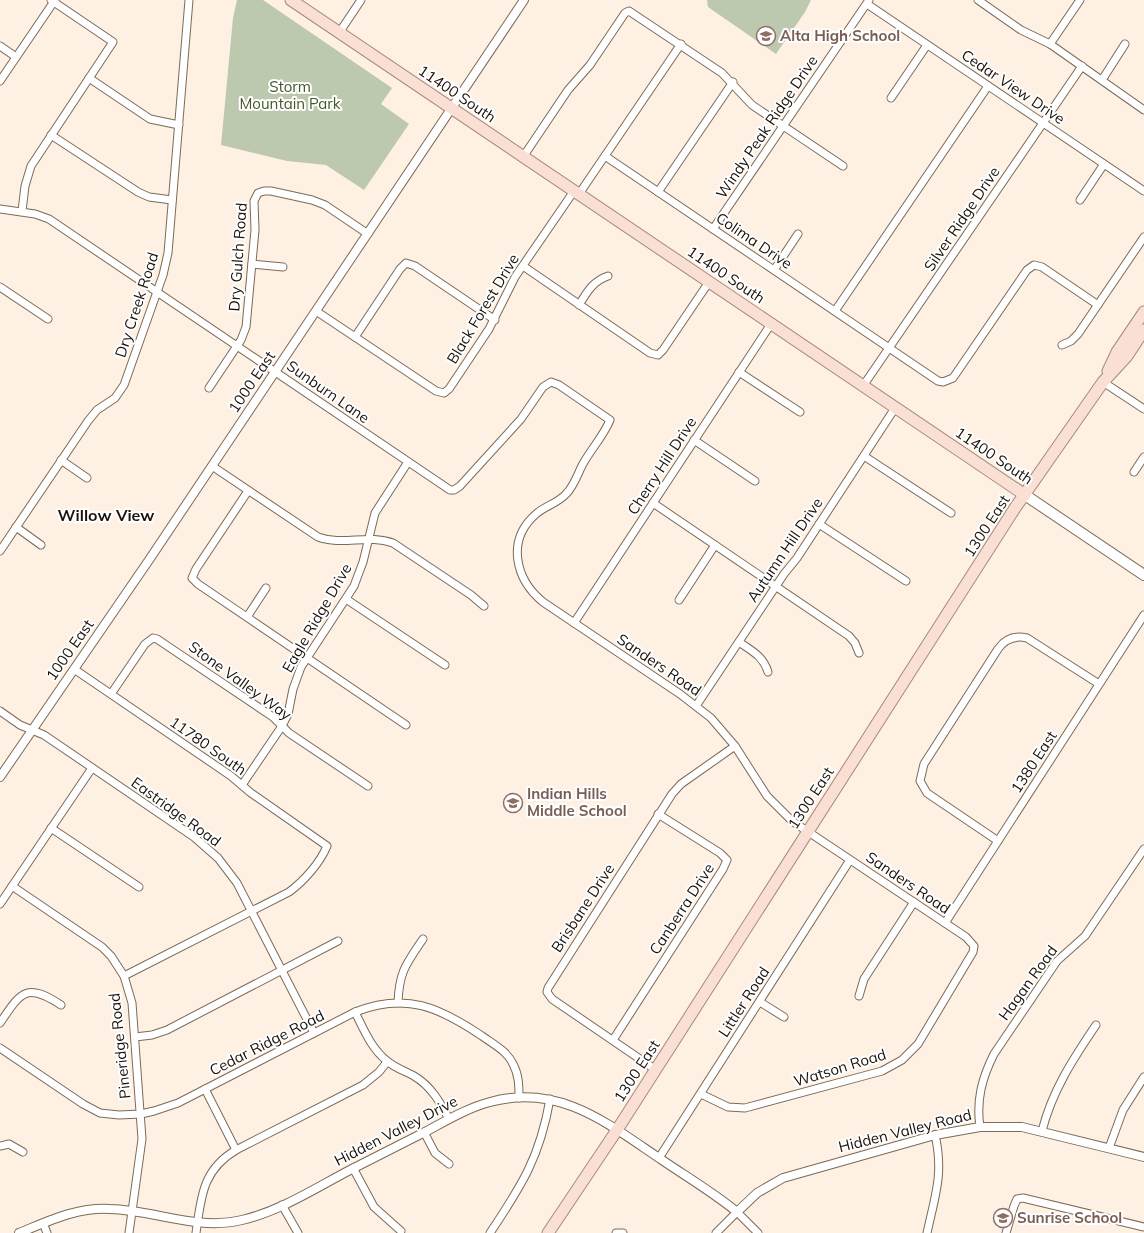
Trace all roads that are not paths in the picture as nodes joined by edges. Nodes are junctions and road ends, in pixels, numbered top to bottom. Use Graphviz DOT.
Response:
graph roads {
  1 [pos="189,0"];
  2 [pos="291,0"];
  3 [pos="361,0"];
  4 [pos="524,0"];
  5 [pos="978,0"];
  6 [pos="1080,0"];
  7 [pos="53,1"];
  8 [pos="868,2"];
  9 [pos="339,33"];
  10 [pos="681,44"];
  11 [pos="1050,44"];
  12 [pos="1125,44"];
  13 [pos="927,45"];
  14 [pos="0,46"];
  15 [pos="16,57"];
  16 [pos="1082,66"];
  17 [pos="89,78"];
  18 [pos="1102,80"];
  19 [pos="0,81"];
  20 [pos="733,82"];
  21 [pos="988,86"];
  22 [pos="891,98"];
  23 [pos="451,108"];
  24 [pos="1144,110"];
  25 [pos="1043,123"];
  26 [pos="179,125"];
  27 [pos="783,126"];
  28 [pos="51,135"];
  29 [pos="605,156"];
  30 [pos="523,157"];
  31 [pos="1104,164"];
  32 [pos="843,166"];
  33 [pos="1144,191"];
  34 [pos="658,192"];
  35 [pos="576,193"];
  36 [pos="172,200"];
  37 [pos="1080,200"];
  38 [pos="0,208"];
  39 [pos="22,211"];
  40 [pos="713,229"];
  41 [pos="368,234"];
  42 [pos="798,234"];
  43 [pos="1144,237"];
  44 [pos="252,264"];
  45 [pos="523,266"];
  46 [pos="283,267"];
  47 [pos="774,270"];
  48 [pos="608,276"];
  49 [pos="709,282"];
  50 [pos="0,287"];
  51 [pos="158,292"];
  52 [pos="579,304"];
  53 [pos="1098,305"];
  54 [pos="316,311"];
  55 [pos="834,311"];
  56 [pos="1144,312"];
  57 [pos="48,319"];
  58 [pos="494,320"];
  59 [pos="771,324"];
  60 [pos="1144,330"];
  61 [pos="355,337"];
  62 [pos="1062,345"];
  63 [pos="237,346"];
  64 [pos="890,348"];
  65 [pos="276,371"];
  66 [pos="739,372"];
  67 [pos="551,382"];
  68 [pos="1103,382"];
  69 [pos="863,386"];
  70 [pos="209,388"];
  71 [pos="895,408"];
  72 [pos="1144,409"];
  73 [pos="800,412"];
  74 [pos="694,440"];
  75 [pos="864,456"];
  76 [pos="1144,457"];
  77 [pos="61,460"];
  78 [pos="408,462"];
  79 [pos="212,466"];
  80 [pos="1134,472"];
  81 [pos="87,478"];
  82 [pos="755,481"];
  83 [pos="248,491"];
  84 [pos="1025,495"];
  85 [pos="653,503"];
  86 [pos="951,513"];
  87 [pos="819,524"];
  88 [pos="16,527"];
  89 [pos="368,540"];
  90 [pos="41,544"];
  91 [pos="715,545"];
  92 [pos="0,551"];
  93 [pos="1144,575"];
  94 [pos="906,582"];
  95 [pos="775,586"];
  96 [pos="266,588"];
  97 [pos="346,599"];
  98 [pos="679,600"];
  99 [pos="484,606"];
  100 [pos="1144,615"];
  101 [pos="247,617"];
  102 [pos="574,623"];
  103 [pos="739,642"];
  104 [pos="859,652"];
  105 [pos="307,658"];
  106 [pos="445,665"];
  107 [pos="74,669"];
  108 [pos="768,672"];
  109 [pos="1099,684"];
  110 [pos="111,694"];
  111 [pos="696,706"];
  112 [pos="0,711"];
  113 [pos="406,725"];
  114 [pos="282,726"];
  115 [pos="32,730"];
  116 [pos="735,746"];
  117 [pos="92,768"];
  118 [pos="0,777"];
  119 [pos="242,785"];
  120 [pos="368,786"];
  121 [pos="658,814"];
  122 [pos="51,828"];
  123 [pos="807,832"];
  124 [pos="998,840"];
  125 [pos="1144,849"];
  126 [pos="850,860"];
  127 [pos="12,886"];
  128 [pos="139,887"];
  129 [pos="914,902"];
  130 [pos="0,904"];
  131 [pos="252,911"];
  132 [pos="945,923"];
  133 [pos="423,939"];
  134 [pos="338,941"];
  135 [pos="974,946"];
  136 [pos="282,971"];
  137 [pos="124,976"];
  138 [pos="858,996"];
  139 [pos="760,1002"];
  140 [pos="398,1003"];
  141 [pos="60,1005"];
  142 [pos="356,1012"];
  143 [pos="784,1017"];
  144 [pos="0,1023"];
  145 [pos="1096,1025"];
  146 [pos="314,1034"];
  147 [pos="135,1037"];
  148 [pos="613,1040"];
  149 [pos="0,1048"];
  150 [pos="387,1062"];
  151 [pos="656,1070"];
  152 [pos="1144,1077"];
  153 [pos="205,1089"];
  154 [pos="701,1094"];
  155 [pos="519,1098"];
  156 [pos="550,1099"];
  157 [pos="141,1114"];
  158 [pos="449,1119"];
  159 [pos="980,1127"];
  160 [pos="617,1130"];
  161 [pos="1042,1131"];
  162 [pos="424,1132"];
  163 [pos="935,1135"];
  164 [pos="0,1146"];
  165 [pos="1109,1148"];
  166 [pos="236,1150"];
  167 [pos="23,1152"];
  168 [pos="1144,1157"];
  169 [pos="659,1158"];
  170 [pos="450,1164"];
  171 [pos="353,1168"];
  172 [pos="282,1205"];
  173 [pos="132,1212"];
  174 [pos="737,1212"];
  175 [pos="43,1223"];
  176 [pos="198,1224"];
  177 [pos="1144,1227"];
  178 [pos="401,1231"];
  179 [pos="19,1233"];
  180 [pos="47,1233"];
  181 [pos="129,1233"];
  182 [pos="196,1233"];
  183 [pos="298,1233"];
  184 [pos="490,1233"];
  185 [pos="548,1233"];
  186 [pos="716,1233"];
  187 [pos="758,1233"];
  188 [pos="927,1233"];
  189 [pos="1006,1233"];
  1 -- 26 [label="street, Dry Creek Road"];
  2 -- 9 [label="main road, 11400 South"];
  3 -- 9 [label="street"];
  4 -- 23 [label="street, 1000 East"];
  5 -- 11 [label="street"];
  6 -- 11 [label="street"];
  7 -- 15 [label="street"];
  7 -- 17 [label="street"];
  8 -- 13 [label="street, Cedar View Drive"];
  8 -- 27 [label="street, Windy Peak Ridge Drive"];
  9 -- 23 [label="main road, 11400 South"];
  10 -- 20 [label="street"];
  10 -- 29 [label="street, Black Forest Drive"];
  10 -- 30 [label="street"];
  11 -- 16 [label="street"];
  12 -- 18 [label="street"];
  13 -- 21 [label="street, Cedar View Drive"];
  13 -- 22 [label="street"];
  14 -- 15 [label="street"];
  15 -- 19 [label="street"];
  16 -- 18 [label="street"];
  16 -- 25 [label="street, Silver Ridge Drive"];
  17 -- 26 [label="street"];
  17 -- 28 [label="street"];
  18 -- 24 [label="street"];
  20 -- 27 [label="street"];
  20 -- 34 [label="street"];
  21 -- 25 [label="street, Cedar View Drive"];
  21 -- 55 [label="street"];
  23 -- 30 [label="main road, 11400 South"];
  23 -- 41 [label="street, 1000 East"];
  25 -- 31 [label="street, Cedar View Drive"];
  25 -- 64 [label="street, Silver Ridge Drive"];
  26 -- 36 [label="street, Dry Creek Road"];
  27 -- 32 [label="street"];
  27 -- 40 [label="street, Windy Peak Ridge Drive"];
  28 -- 36 [label="street"];
  28 -- 39 [label="street"];
  29 -- 34 [label="street, Colima Drive"];
  29 -- 35 [label="street, Black Forest Drive"];
  30 -- 35 [label="main road, 11400 South"];
  31 -- 33 [label="street, Cedar View Drive"];
  31 -- 37 [label="street"];
  34 -- 40 [label="street, Colima Drive"];
  35 -- 45 [label="street, Black Forest Drive"];
  35 -- 49 [label="main road, 11400 South"];
  36 -- 51 [label="street, Dry Creek Road"];
  38 -- 39 [label="street, Sunburn Lane"];
  39 -- 51 [label="street, Sunburn Lane"];
  40 -- 47 [label="street, Colima Drive"];
  41 -- 44 [label="street, Dry Gulch Road"];
  41 -- 54 [label="street, 1000 East"];
  42 -- 47 [label="street"];
  43 -- 53 [label="street"];
  44 -- 46 [label="street"];
  44 -- 63 [label="street, Dry Gulch Road"];
  45 -- 52 [label="street"];
  45 -- 58 [label="street, Black Forest Drive"];
  47 -- 55 [label="street, Colima Drive"];
  48 -- 52 [label="street"];
  49 -- 52 [label="street"];
  49 -- 59 [label="main road, 11400 South"];
  50 -- 57 [label="street"];
  51 -- 63 [label="street, Sunburn Lane"];
  51 -- 77 [label="street, Dry Creek Road"];
  53 -- 62 [label="street"];
  53 -- 64 [label="street, Colima Drive"];
  54 -- 61 [label="street, Black Forest Drive"];
  54 -- 65 [label="street, 1000 East"];
  55 -- 64 [label="street, Colima Drive"];
  56 -- 68 [label="main road, 1300 East"];
  58 -- 61 [label="street, Black Forest Drive"];
  58 -- 61 [label="street"];
  59 -- 66 [label="street, Cherry Hill Drive"];
  59 -- 69 [label="main road, 11400 South"];
  60 -- 68 [label="main road, 1300 East"];
  63 -- 65 [label="street, Sunburn Lane"];
  63 -- 70 [label="street, Dry Gulch Road"];
  64 -- 69 [label="street, Silver Ridge Drive"];
  65 -- 78 [label="street, Sunburn Lane"];
  65 -- 79 [label="street, 1000 East"];
  66 -- 73 [label="street"];
  66 -- 74 [label="street, Cherry Hill Drive"];
  67 -- 78 [label="street, Sunburn Lane"];
  67 -- 102 [label="street, Sanders Road"];
  68 -- 72 [label="street"];
  68 -- 84 [label="main road, 1300 East"];
  69 -- 71 [label="main road, 11400 South"];
  71 -- 75 [label="street, Autumn Hill Drive"];
  71 -- 84 [label="main road, 11400 South"];
  74 -- 82 [label="street"];
  74 -- 85 [label="street, Cherry Hill Drive"];
  75 -- 86 [label="street"];
  75 -- 87 [label="street, Autumn Hill Drive"];
  76 -- 80 [label="street"];
  77 -- 81 [label="street"];
  77 -- 88 [label="street, Dry Creek Road"];
  78 -- 89 [label="street, Eagle Ridge Drive"];
  79 -- 83 [label="street"];
  79 -- 107 [label="street, 1000 East"];
  83 -- 89 [label="street"];
  83 -- 101 [label="street"];
  84 -- 93 [label="main road, 11400 South"];
  84 -- 123 [label="main road, 1300 East"];
  85 -- 91 [label="street"];
  85 -- 102 [label="street, Cherry Hill Drive"];
  87 -- 94 [label="street"];
  87 -- 95 [label="street, Autumn Hill Drive"];
  88 -- 90 [label="street"];
  88 -- 92 [label="street, Dry Creek Road"];
  89 -- 97 [label="street, Eagle Ridge Drive"];
  89 -- 99 [label="street"];
  91 -- 95 [label="street"];
  91 -- 98 [label="street"];
  95 -- 103 [label="street, Autumn Hill Drive"];
  95 -- 104 [label="street"];
  96 -- 101 [label="street"];
  97 -- 105 [label="street, Eagle Ridge Drive"];
  97 -- 106 [label="street"];
  100 -- 109 [label="street, 1380 East"];
  101 -- 105 [label="street"];
  102 -- 111 [label="street, Sanders Road"];
  103 -- 108 [label="street"];
  103 -- 111 [label="street, Autumn Hill Drive"];
  105 -- 113 [label="street"];
  105 -- 114 [label="street, Eagle Ridge Drive"];
  107 -- 110 [label="street, 11780 South"];
  107 -- 115 [label="street, 1000 East"];
  109 -- 124 [label="street, 1380 East"];
  109 -- 124 [label="street"];
  110 -- 114 [label="street, Stone Valley Way"];
  110 -- 119 [label="street, 11780 South"];
  111 -- 116 [label="street, Sanders Road"];
  112 -- 115 [label="street, Eastridge Road"];
  114 -- 119 [label="street, Eagle Ridge Drive"];
  114 -- 120 [label="street, Stone Valley Way"];
  115 -- 117 [label="street, Eastridge Road"];
  115 -- 118 [label="street, 1000 East"];
  116 -- 121 [label="street, Brisbane Drive"];
  116 -- 123 [label="street, Sanders Road"];
  117 -- 122 [label="street"];
  117 -- 131 [label="street, Eastridge Road"];
  119 -- 131 [label="street, 11780 South"];
  121 -- 148 [label="street, Brisbane Drive"];
  121 -- 148 [label="street, Canberra Drive"];
  122 -- 127 [label="street"];
  122 -- 128 [label="street"];
  123 -- 126 [label="street, Sanders Road"];
  123 -- 151 [label="main road, 1300 East"];
  124 -- 132 [label="street, 1380 East"];
  125 -- 159 [label="street, Hagan Road"];
  126 -- 129 [label="street, Sanders Road"];
  126 -- 139 [label="street, Littler Road"];
  127 -- 130 [label="street"];
  127 -- 137 [label="street, Pineridge Road"];
  129 -- 132 [label="street, Sanders Road"];
  129 -- 138 [label="street"];
  131 -- 136 [label="street, Eastridge Road"];
  131 -- 137 [label="street"];
  132 -- 135 [label="street, Sanders Road"];
  133 -- 140 [label="street"];
  134 -- 136 [label="street"];
  135 -- 154 [label="street, Watson Road"];
  136 -- 146 [label="street, Eastridge Road"];
  136 -- 147 [label="street"];
  137 -- 147 [label="street, Pineridge Road"];
  139 -- 143 [label="street"];
  139 -- 154 [label="street, Littler Road"];
  140 -- 142 [label="street, Cedar Ridge Road"];
  140 -- 155 [label="street, Cedar Ridge Road"];
  141 -- 144 [label="street"];
  142 -- 146 [label="street, Cedar Ridge Road"];
  142 -- 150 [label="street"];
  145 -- 161 [label="street"];
  146 -- 153 [label="street, Cedar Ridge Road"];
  147 -- 157 [label="street, Pineridge Road"];
  148 -- 151 [label="street, Brisbane Drive"];
  149 -- 157 [label="street, Cedar Ridge Road"];
  150 -- 158 [label="street"];
  150 -- 166 [label="street"];
  151 -- 160 [label="main road, 1300 East"];
  152 -- 165 [label="street"];
  153 -- 157 [label="street, Cedar Ridge Road"];
  153 -- 166 [label="street"];
  154 -- 169 [label="street, Littler Road"];
  155 -- 156 [label="street, Hidden Valley Drive"];
  155 -- 158 [label="street, Hidden Valley Drive"];
  156 -- 160 [label="street, Hidden Valley Drive"];
  156 -- 184 [label="street"];
  157 -- 173 [label="street, Pineridge Road"];
  158 -- 162 [label="street, Hidden Valley Drive"];
  159 -- 161 [label="street, Hidden Valley Road"];
  159 -- 163 [label="street, Hidden Valley Road"];
  160 -- 169 [label="street, Hidden Valley Drive"];
  160 -- 185 [label="main road, 1300 East"];
  161 -- 165 [label="street, Hidden Valley Road"];
  162 -- 170 [label="street"];
  162 -- 171 [label="street, Hidden Valley Drive"];
  163 -- 174 [label="street, Hidden Valley Road"];
  163 -- 188 [label="street"];
  164 -- 167 [label="street"];
  165 -- 168 [label="street, Hidden Valley Road"];
  166 -- 176 [label="street"];
  169 -- 174 [label="street, Hidden Valley Drive"];
  171 -- 172 [label="street, Hidden Valley Drive"];
  171 -- 178 [label="street"];
  172 -- 176 [label="street, Hidden Valley Drive"];
  172 -- 183 [label="street"];
  173 -- 175 [label="street, Hidden Valley Drive"];
  173 -- 176 [label="street, Hidden Valley Drive"];
  173 -- 181 [label="street, Pineridge Road"];
  174 -- 186 [label="street, Hidden Valley Road"];
  174 -- 187 [label="street, Hidden Valley Drive"];
  175 -- 179 [label="street, Hidden Valley Drive"];
  175 -- 180 [label="street"];
  176 -- 182 [label="street"];
  177 -- 189 [label="street"];
}
